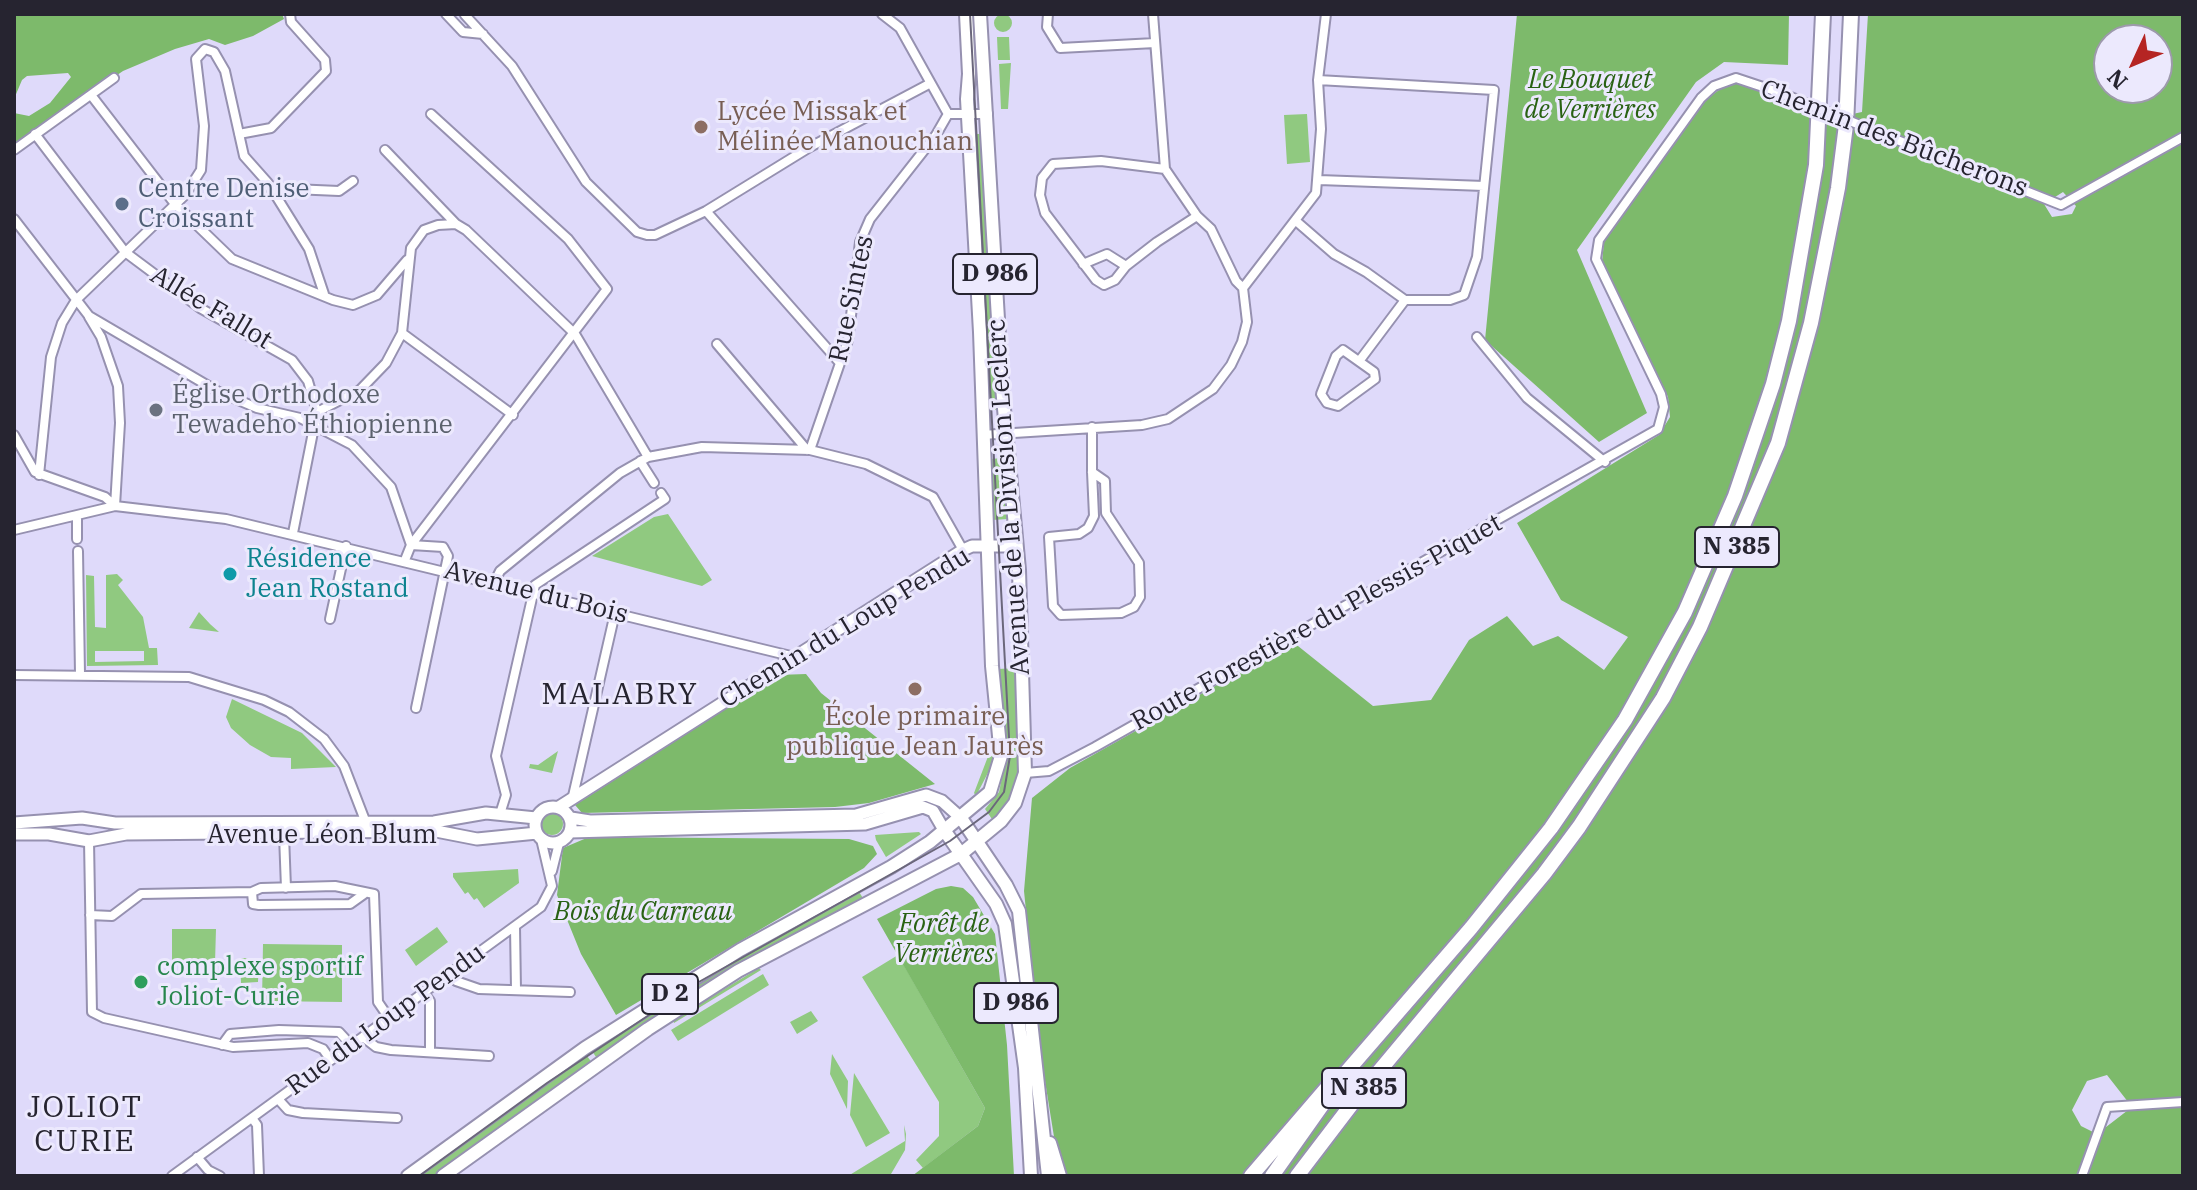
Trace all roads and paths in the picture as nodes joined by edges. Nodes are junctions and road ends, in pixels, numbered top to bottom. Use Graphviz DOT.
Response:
graph roads {
  1 [pos="290,14"];
  2 [pos="446,14"];
  3 [pos="882,14"];
  4 [pos="966,14"];
  5 [pos="980,14"];
  6 [pos="1048,14"];
  7 [pos="1153,14"];
  8 [pos="1326,14"];
  9 [pos="1823,14"];
  10 [pos="1851,14"];
  11 [pos="465,15"];
  12 [pos="483,34"];
  13 [pos="1155,43"];
  14 [pos="114,78"];
  15 [pos="1727,79"];
  16 [pos="1318,80"];
  17 [pos="929,84"];
  18 [pos="91,95"];
  19 [pos="431,114"];
  20 [pos="948,114"];
  21 [pos="988,114"];
  22 [pos="968,115"];
  23 [pos="35,134"];
  24 [pos="239,134"];
  25 [pos="2183,137"];
  26 [pos="14,150"];
  27 [pos="385,150"];
  28 [pos="1165,169"];
  29 [pos="1319,180"];
  30 [pos="353,181"];
  31 [pos="1484,186"];
  32 [pos="270,188"];
  33 [pos="175,204"];
  34 [pos="706,211"];
  35 [pos="1197,216"];
  36 [pos="14,219"];
  37 [pos="1296,221"];
  38 [pos="456,224"];
  39 [pos="125,252"];
  40 [pos="408,260"];
  41 [pos="1083,264"];
  42 [pos="1126,266"];
  43 [pos="1243,288"];
  44 [pos="324,294"];
  45 [pos="76,300"];
  46 [pos="1405,300"];
  47 [pos="89,316"];
  48 [pos="402,333"];
  49 [pos="575,334"];
  50 [pos="1477,337"];
  51 [pos="717,344"];
  52 [pos="1360,360"];
  53 [pos="840,363"];
  54 [pos="317,412"];
  55 [pos="513,415"];
  56 [pos="316,425"];
  57 [pos="1092,427"];
  58 [pos="1007,433"];
  59 [pos="14,435"];
  60 [pos="982,435"];
  61 [pos="808,450"];
  62 [pos="644,459"];
  63 [pos="1605,462"];
  64 [pos="1092,472"];
  65 [pos="39,475"];
  66 [pos="654,483"];
  67 [pos="661,493"];
  68 [pos="115,506"];
  69 [pos="77,516"];
  70 [pos="14,530"];
  71 [pos="293,533"];
  72 [pos="77,539"];
  73 [pos="411,545"];
  74 [pos="346,546"];
  75 [pos="1016,546"];
  76 [pos="988,547"];
  77 [pos="963,550"];
  78 [pos="78,551"];
  79 [pos="405,560"];
  80 [pos="445,570"];
  81 [pos="494,583"];
  82 [pos="533,592"];
  83 [pos="615,613"];
  84 [pos="330,619"];
  85 [pos="795,657"];
  86 [pos="80,674"];
  87 [pos="14,675"];
  88 [pos="416,708"];
  89 [pos="1025,773"];
  90 [pos="573,796"];
  91 [pos="559,807"];
  92 [pos="486,813"];
  93 [pos="500,814"];
  94 [pos="536,818"];
  95 [pos="571,818"];
  96 [pos="961,818"];
  97 [pos="106,820"];
  98 [pos="73,821"];
  99 [pos="14,823"];
  100 [pos="366,823"];
  101 [pos="944,830"];
  102 [pos="570,832"];
  103 [pos="14,834"];
  104 [pos="284,835"];
  105 [pos="539,836"];
  106 [pos="106,837"];
  107 [pos="72,838"];
  108 [pos="485,839"];
  109 [pos="89,841"];
  110 [pos="978,842"];
  111 [pos="559,843"];
  112 [pos="961,854"];
  113 [pos="552,875"];
  114 [pos="286,888"];
  115 [pos="252,892"];
  116 [pos="364,894"];
  117 [pos="90,915"];
  118 [pos="515,927"];
  119 [pos="451,973"];
  120 [pos="516,990"];
  121 [pos="570,992"];
  122 [pos="424,993"];
  123 [pos="389,1018"];
  124 [pos="363,1037"];
  125 [pos="222,1045"];
  126 [pos="351,1045"];
  127 [pos="430,1052"];
  128 [pos="489,1056"];
  129 [pos="330,1059"];
  130 [pos="1342,1077"];
  131 [pos="278,1099"];
  132 [pos="1041,1101"];
  133 [pos="2183,1102"];
  134 [pos="252,1118"];
  135 [pos="397,1118"];
  136 [pos="197,1157"];
  137 [pos="172,1176"];
  138 [pos="220,1176"];
  139 [pos="259,1176"];
  140 [pos="408,1176"];
  141 [pos="443,1176"];
  142 [pos="1031,1176"];
  143 [pos="1048,1176"];
  144 [pos="1060,1176"];
  145 [pos="1251,1176"];
  146 [pos="1272,1176"];
  147 [pos="1297,1176"];
  148 [pos="2082,1176"];
  1 -- 24 [label="street"];
  2 -- 12 [label="street"];
  3 -- 17 [label="street"];
  4 -- 22 [label="main road, Avenue de la Division Leclerc / D 986"];
  5 -- 21 [label="main road, Avenue de la Division Leclerc / D 986"];
  6 -- 13 [label="street"];
  7 -- 13 [label="street"];
  8 -- 16 [label="street"];
  9 -- 130 [label="highway, N 385"];
  10 -- 147 [label="highway, N 385"];
  11 -- 12 [label="street"];
  12 -- 34 [label="street"];
  13 -- 28 [label="street"];
  14 -- 18 [label="street"];
  15 -- 25 [label="street, Chemin des Bûcherons, bridge"];
  15 -- 63 [label="street, Route Forestière du Plessis-Piquet"];
  16 -- 29 [label="street"];
  16 -- 31 [label="street"];
  17 -- 20 [label="street"];
  17 -- 34 [label="street"];
  18 -- 23 [label="street"];
  18 -- 33 [label="street"];
  19 -- 49 [label="street"];
  20 -- 22 [label="street"];
  20 -- 53 [label="street, Rue Sintes"];
  21 -- 22 [label="street"];
  21 -- 58 [label="main road, Avenue de la Division Leclerc / D 986"];
  22 -- 60 [label="main road, Avenue de la Division Leclerc / D 986"];
  23 -- 26 [label="street"];
  23 -- 39 [label="street, Allée Fallot"];
  24 -- 32 [label="street"];
  24 -- 33 [label="street"];
  27 -- 38 [label="street"];
  28 -- 35 [label="street"];
  28 -- 41 [label="street"];
  29 -- 31 [label="street"];
  29 -- 37 [label="street"];
  30 -- 32 [label="street"];
  31 -- 46 [label="street"];
  32 -- 44 [label="street"];
  33 -- 39 [label="street"];
  33 -- 44 [label="street"];
  34 -- 53 [label="street"];
  35 -- 42 [label="street"];
  35 -- 43 [label="street"];
  36 -- 45 [label="street"];
  37 -- 43 [label="street"];
  37 -- 46 [label="street"];
  38 -- 40 [label="street"];
  38 -- 49 [label="street"];
  39 -- 45 [label="street"];
  39 -- 54 [label="street, Allée Fallot"];
  40 -- 44 [label="street"];
  40 -- 48 [label="street"];
  41 -- 42 [label="street"];
  41 -- 42 [label="street"];
  43 -- 57 [label="street"];
  45 -- 47 [label="street"];
  45 -- 65 [label="street"];
  46 -- 52 [label="street"];
  47 -- 56 [label="street"];
  47 -- 68 [label="street"];
  48 -- 54 [label="street"];
  48 -- 55 [label="street"];
  49 -- 55 [label="street"];
  49 -- 62 [label="street"];
  50 -- 63 [label="street"];
  51 -- 61 [label="street"];
  52 -- 52 [label="street"];
  53 -- 61 [label="street, Rue Sintes"];
  54 -- 56 [label="street"];
  55 -- 73 [label="street"];
  56 -- 71 [label="street"];
  56 -- 73 [label="street"];
  57 -- 58 [label="street"];
  57 -- 64 [label="street"];
  58 -- 60 [label="street"];
  58 -- 75 [label="main road, Avenue de la Division Leclerc / D 986"];
  59 -- 65 [label="street"];
  60 -- 76 [label="main road, Avenue de la Division Leclerc / D 986"];
  61 -- 62 [label="street"];
  61 -- 77 [label="street"];
  62 -- 66 [label="street"];
  62 -- 81 [label="street"];
  63 -- 89 [label="street, Route Forestière du Plessis-Piquet"];
  64 -- 64 [label="street"];
  65 -- 68 [label="street"];
  67 -- 82 [label="street"];
  68 -- 69 [label="street, Avenue du Bois"];
  68 -- 71 [label="street, Avenue du Bois"];
  69 -- 70 [label="street, Avenue du Bois"];
  69 -- 72 [label="street"];
  71 -- 74 [label="street, Avenue du Bois"];
  73 -- 79 [label="street"];
  73 -- 80 [label="street"];
  74 -- 79 [label="street, Avenue du Bois"];
  74 -- 84 [label="street"];
  75 -- 76 [label="main road, Chemin du Loup Pendu"];
  75 -- 89 [label="main road, Avenue de la Division Leclerc / D 986"];
  76 -- 77 [label="main road, Chemin du Loup Pendu"];
  76 -- 96 [label="main road, Avenue de la Division Leclerc / D 986"];
  77 -- 85 [label="main road, Chemin du Loup Pendu"];
  78 -- 86 [label="street"];
  79 -- 80 [label="street, Avenue du Bois"];
  80 -- 81 [label="street, Avenue du Bois"];
  80 -- 88 [label="street"];
  81 -- 82 [label="street, Avenue du Bois"];
  82 -- 83 [label="street, Avenue du Bois"];
  82 -- 93 [label="street"];
  83 -- 85 [label="street, Avenue du Bois"];
  83 -- 90 [label="street"];
  85 -- 90 [label="main road, Chemin du Loup Pendu"];
  86 -- 87 [label="street"];
  86 -- 100 [label="street"];
  89 -- 110 [label="main road, Avenue de la Division Leclerc / D 986"];
  90 -- 91 [label="main road, Chemin du Loup Pendu"];
  91 -- 94 [label="main road"];
  91 -- 95 [label="main road"];
  92 -- 93 [label="main road, Avenue Léon Blum"];
  92 -- 100 [label="main road, Avenue Léon Blum"];
  92 -- 108 [label="main road"];
  93 -- 94 [label="main road, Avenue Léon Blum"];
  94 -- 105 [label="main road"];
  95 -- 96 [label="main road"];
  95 -- 102 [label="main road"];
  96 -- 101 [label="main road, D 2"];
  96 -- 110 [label="main road"];
  97 -- 98 [label="main road, Avenue Léon Blum"];
  97 -- 100 [label="main road, Avenue Léon Blum"];
  97 -- 106 [label="main road"];
  98 -- 99 [label="main road, Avenue Léon Blum"];
  98 -- 107 [label="main road"];
  101 -- 102 [label="main road"];
  101 -- 112 [label="main road"];
  101 -- 140 [label="main road, D 2"];
  102 -- 111 [label="main road"];
  103 -- 107 [label="main road, Avenue Léon Blum"];
  104 -- 106 [label="main road, Avenue Léon Blum"];
  104 -- 108 [label="main road, Avenue Léon Blum"];
  104 -- 114 [label="street"];
  105 -- 108 [label="main road, Avenue Léon Blum"];
  105 -- 111 [label="main road"];
  105 -- 113 [label="street"];
  106 -- 109 [label="main road, Avenue Léon Blum"];
  107 -- 109 [label="main road, Avenue Léon Blum"];
  109 -- 117 [label="street"];
  110 -- 112 [label="main road, Avenue de la Division Leclerc"];
  110 -- 132 [label="main road, D 986"];
  111 -- 113 [label="street, Rue du Loup Pendu"];
  112 -- 141 [label="main road, D 2"];
  112 -- 142 [label="main road, D 986"];
  113 -- 118 [label="street, Rue du Loup Pendu"];
  114 -- 115 [label="street"];
  114 -- 116 [label="street"];
  115 -- 116 [label="street"];
  115 -- 117 [label="street"];
  116 -- 123 [label="street"];
  117 -- 125 [label="street"];
  118 -- 119 [label="street, Rue du Loup Pendu"];
  118 -- 120 [label="street"];
  119 -- 120 [label="street"];
  119 -- 122 [label="street, Rue du Loup Pendu"];
  120 -- 121 [label="street"];
  122 -- 123 [label="street, Rue du Loup Pendu"];
  122 -- 127 [label="street"];
  123 -- 124 [label="street, Rue du Loup Pendu"];
  124 -- 126 [label="street, Rue du Loup Pendu"];
  124 -- 127 [label="street"];
  125 -- 126 [label="street"];
  125 -- 129 [label="street"];
  126 -- 129 [label="street, Rue du Loup Pendu"];
  127 -- 128 [label="street"];
  129 -- 131 [label="street, Rue du Loup Pendu"];
  130 -- 145 [label="highway"];
  130 -- 146 [label="highway, N 385"];
  131 -- 134 [label="street, Rue du Loup Pendu"];
  131 -- 135 [label="street"];
  132 -- 143 [label="main road"];
  132 -- 144 [label="main road"];
  133 -- 148 [label="street"];
  134 -- 136 [label="street, Rue du Loup Pendu"];
  134 -- 139 [label="street"];
  136 -- 137 [label="street, Rue du Loup Pendu"];
  136 -- 138 [label="street"];
}
